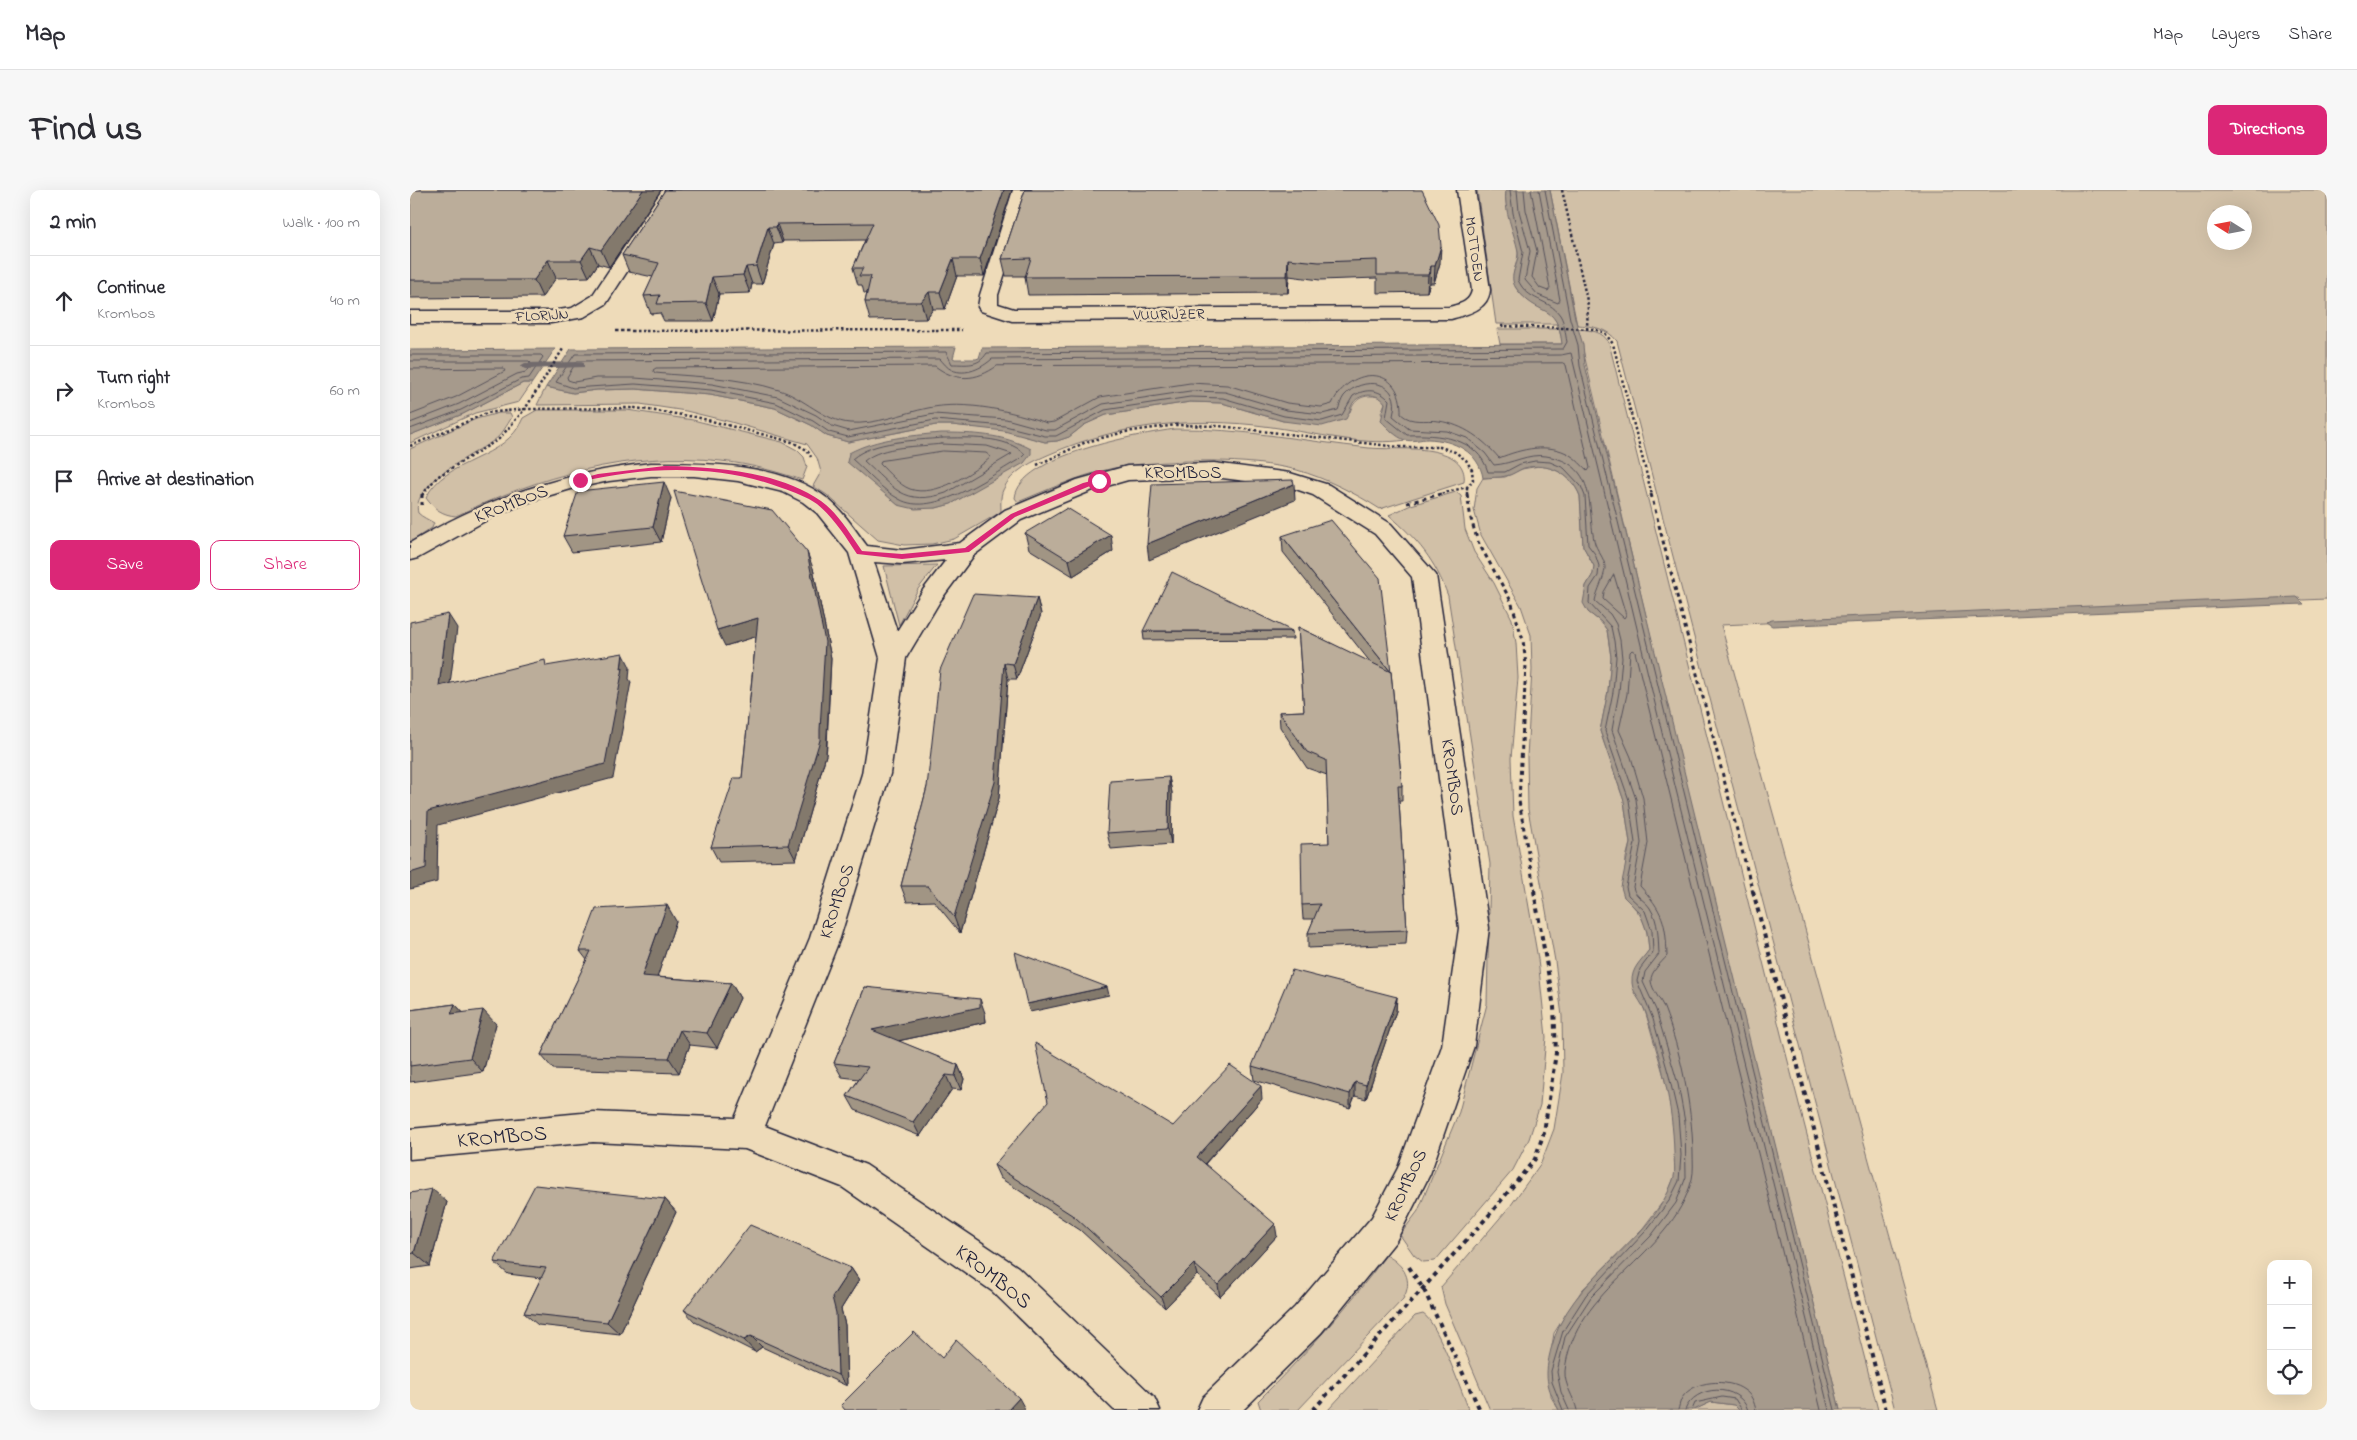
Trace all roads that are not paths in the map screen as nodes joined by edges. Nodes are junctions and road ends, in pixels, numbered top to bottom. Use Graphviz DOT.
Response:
graph roads {
  1 [pos="671,190"];
  2 [pos="1022,190"];
  3 [pos="1466,190"];
  4 [pos="1472,306"];
  5 [pos="410,317"];
  6 [pos="966,550"];
  7 [pos="410,553"];
  8 [pos="860,553"];
  9 [pos="893,658"];
  10 [pos="745,1134"];
  11 [pos="410,1144"];
  12 [pos="1141,1410"];
  13 [pos="1216,1410"];
  1 -- 5 [label="street, FLORIJN"];
  2 -- 4 [label="street, VUURIJZER"];
  3 -- 4 [label="street, MOTTOEN"];
  6 -- 8 [label="street"];
  6 -- 9 [label="street, KROMBOS"];
  6 -- 13 [label="street, KROMBOS"];
  7 -- 8 [label="street, KROMBOS"];
  8 -- 9 [label="street, KROMBOS"];
  9 -- 10 [label="street, KROMBOS"];
  10 -- 11 [label="street, KROMBOS"];
  10 -- 12 [label="street, KROMBOS"];
}
